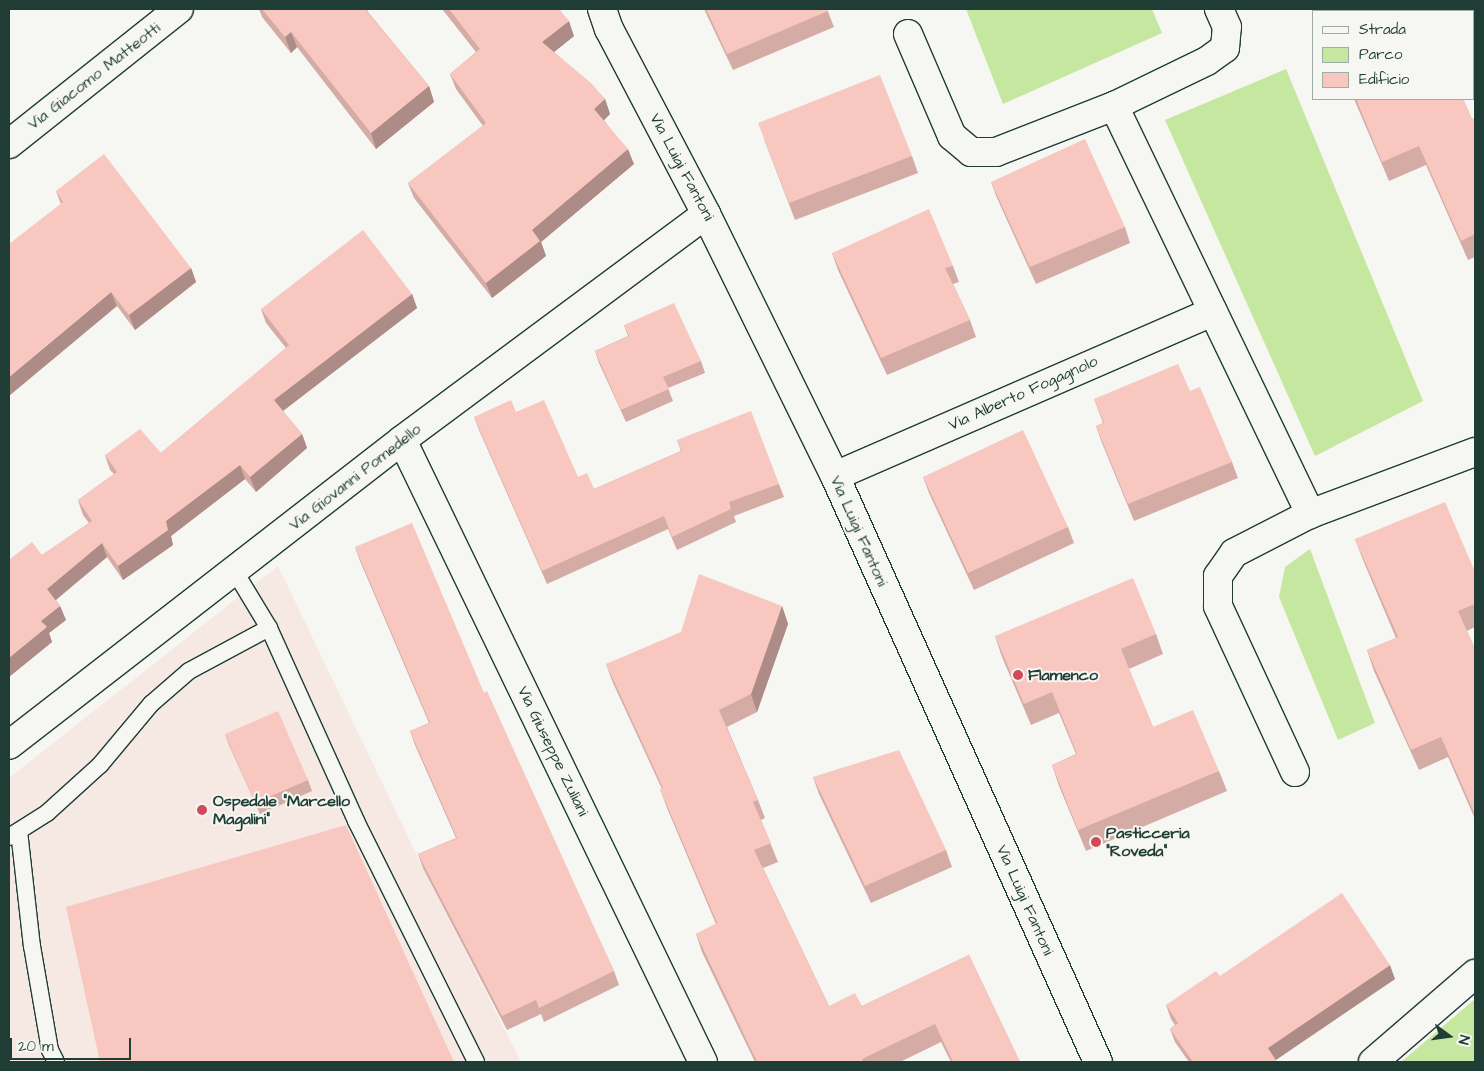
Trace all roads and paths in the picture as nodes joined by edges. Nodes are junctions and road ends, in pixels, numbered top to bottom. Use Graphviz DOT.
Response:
graph roads {
  1 [pos="179,9"];
  2 [pos="602,9"];
  3 [pos="1219,9"];
  4 [pos="908,34"];
  5 [pos="1114,106"];
  6 [pos="9,144"];
  7 [pos="706,214"];
  8 [pos="1212,312"];
  9 [pos="402,440"];
  10 [pos="1475,452"];
  11 [pos="835,476"];
  12 [pos="1310,514"];
  13 [pos="234,570"];
  14 [pos="269,628"];
  15 [pos="9,745"];
  16 [pos="1294,772"];
  17 [pos="14,834"];
  18 [pos="1475,974"];
  19 [pos="56,1062"];
  20 [pos="476,1062"];
  21 [pos="703,1062"];
  22 [pos="1098,1062"];
  23 [pos="1373,1062"];
  1 -- 6 [label="street, Via Giacomo Matteotti"];
  2 -- 7 [label="street, Via Luigi Fantoni"];
  3 -- 5 [label="street"];
  4 -- 5 [label="street"];
  5 -- 8 [label="street"];
  7 -- 9 [label="street, Via Giovanni Pomedello"];
  7 -- 11 [label="street, Via Luigi Fantoni"];
  8 -- 11 [label="street, Via Alberto Fogagnolo"];
  8 -- 12 [label="street"];
  9 -- 13 [label="street, Via Giovanni Pomedello"];
  9 -- 21 [label="street, Via Giuseppe Zuliani"];
  10 -- 12 [label="street"];
  11 -- 22 [label="street, Via Luigi Fantoni"];
  12 -- 16 [label="street"];
  13 -- 14 [label="lane"];
  13 -- 15 [label="street, Via Giovanni Pomedello"];
  14 -- 17 [label="lane"];
  14 -- 20 [label="lane"];
  17 -- 19 [label="lane"];
  18 -- 23 [label="street"];
}
